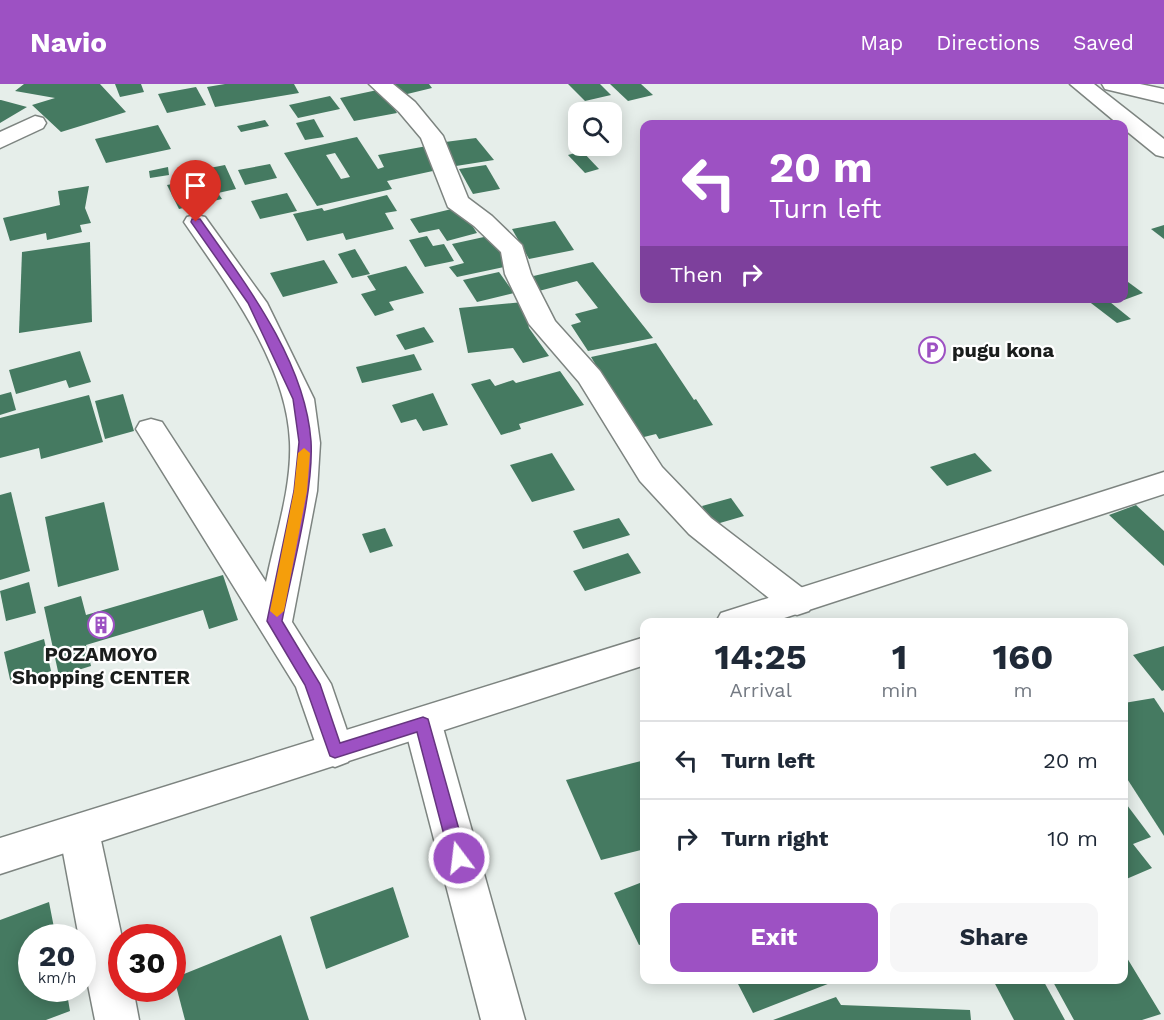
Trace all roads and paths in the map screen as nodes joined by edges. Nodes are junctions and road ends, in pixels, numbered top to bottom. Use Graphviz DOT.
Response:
graph roads {
  1 [pos="380,84"];
  2 [pos="1081,84"];
  3 [pos="1113,84"];
  4 [pos="1164,96"];
  5 [pos="1126,120"];
  6 [pos="1128,121"];
  7 [pos="35,123"];
  8 [pos="0,141"];
  9 [pos="1164,150"];
  10 [pos="196,222"];
  11 [pos="151,429"];
  12 [pos="1164,483"];
  13 [pos="796,602"];
  14 [pos="746,618"];
  15 [pos="274,621"];
  16 [pos="640,653"];
  17 [pos="423,724"];
  18 [pos="335,751"];
  19 [pos="79,831"];
  20 [pos="0,856"];
  21 [pos="117,1020"];
  22 [pos="503,1020"];
  1 -- 13 [label="street"];
  2 -- 5 [label="street"];
  3 -- 4 [label="street"];
  6 -- 9 [label="street"];
  7 -- 8 [label="street"];
  10 -- 15 [label="street"];
  11 -- 15 [label="street"];
  12 -- 13 [label="street"];
  13 -- 14 [label="street"];
  15 -- 18 [label="street"];
  16 -- 17 [label="street"];
  17 -- 18 [label="street"];
  17 -- 22 [label="street"];
  18 -- 19 [label="street"];
  19 -- 20 [label="street"];
  19 -- 21 [label="street"];
}
